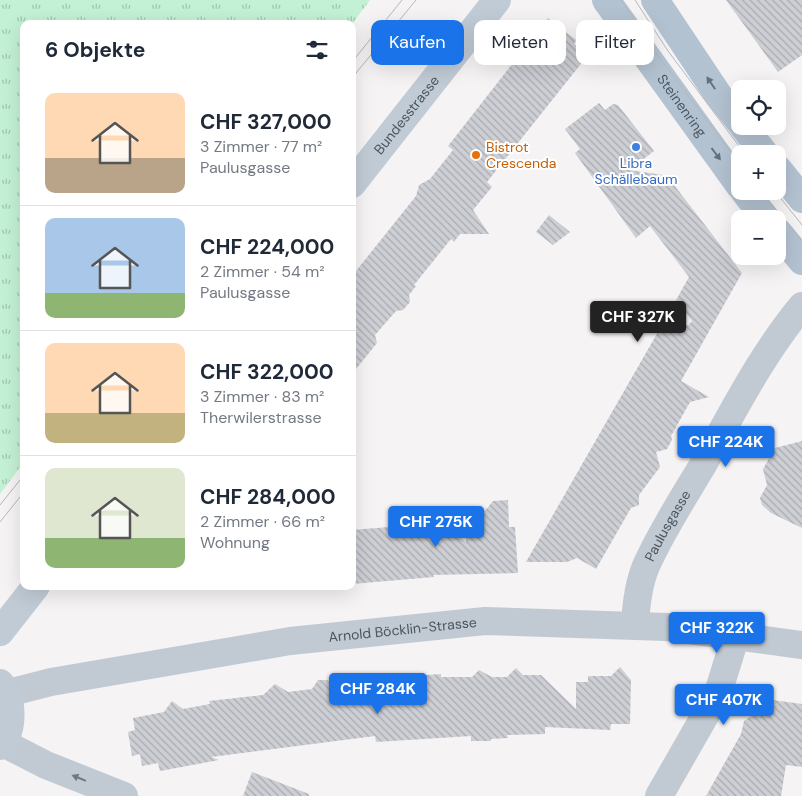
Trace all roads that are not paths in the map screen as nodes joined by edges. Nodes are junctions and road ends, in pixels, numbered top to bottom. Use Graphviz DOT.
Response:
graph roads {
  1 [pos="497,0"];
  2 [pos="606,0"];
  3 [pos="655,0"];
  4 [pos="731,111"];
  5 [pos="751,135"];
  6 [pos="759,145"];
  7 [pos="731,174"];
  8 [pos="356,179"];
  9 [pos="786,179"];
  10 [pos="751,200"];
  11 [pos="802,200"];
  12 [pos="759,210"];
  13 [pos="786,242"];
  14 [pos="802,261"];
  15 [pos="802,306"];
  16 [pos="33,590"];
  17 [pos="635,625"];
  18 [pos="0,632"];
  19 [pos="736,635"];
  20 [pos="802,645"];
  21 [pos="4,688"];
  22 [pos="2,744"];
  23 [pos="124,796"];
  24 [pos="659,796"];
  1 -- 8 [label="main road, Bundesstrasse"];
  2 -- 7 [label="main road, Steinenring, one-way"];
  4 -- 3 [label="main road, one-way"];
  5 -- 6 [label="main road"];
  9 -- 11 [label="main road"];
  10 -- 12 [label="main road"];
  13 -- 14 [label="main road"];
  15 -- 17 [label="street, Paulusgasse"];
  16 -- 18 [label="main road"];
  17 -- 19 [label="street, Arnold Böcklin-Strasse"];
  17 -- 21 [label="street, Arnold Böcklin-Strasse"];
  19 -- 20 [label="street, Arnold Böcklin-Strasse"];
  19 -- 24 [label="street"];
  21 -- 22 [label="main road"];
  23 -- 22 [label="street, one-way"];
}
